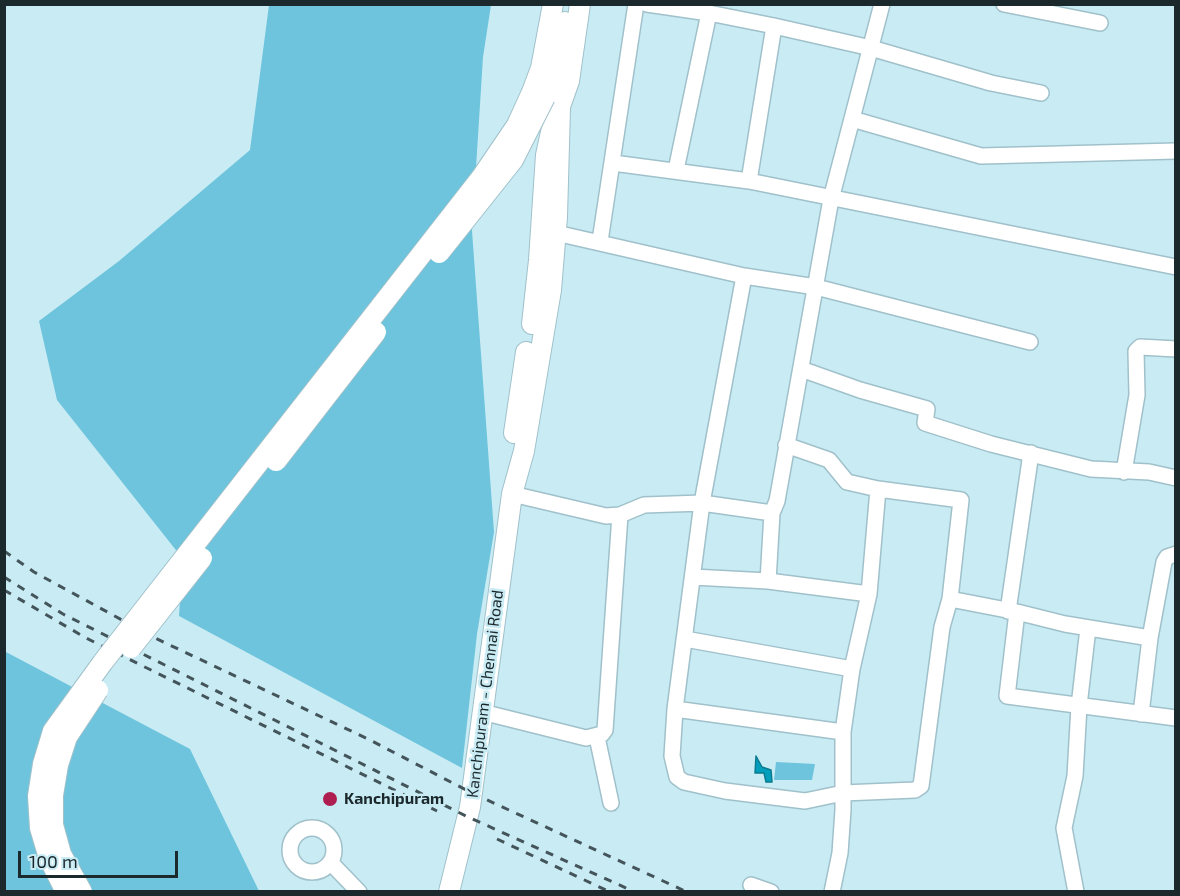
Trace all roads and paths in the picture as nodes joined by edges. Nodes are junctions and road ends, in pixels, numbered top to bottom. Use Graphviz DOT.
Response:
graph roads {
  1 [pos="553,4"];
  2 [pos="568,4"];
  3 [pos="580,4"];
  4 [pos="636,4"];
  5 [pos="647,4"];
  6 [pos="882,4"];
  7 [pos="1004,4"];
  8 [pos="709,13"];
  9 [pos="1100,23"];
  10 [pos="774,26"];
  11 [pos="871,48"];
  12 [pos="1041,93"];
  13 [pos="546,99"];
  14 [pos="852,119"];
  15 [pos="1176,151"];
  16 [pos="613,164"];
  17 [pos="676,170"];
  18 [pos="749,181"];
  19 [pos="831,199"];
  20 [pos="556,233"];
  21 [pos="600,241"];
  22 [pos="1176,267"];
  23 [pos="744,276"];
  24 [pos="816,287"];
  25 [pos="1030,342"];
  26 [pos="1176,350"];
  27 [pos="801,369"];
  28 [pos="786,445"];
  29 [pos="1031,453"];
  30 [pos="1124,472"];
  31 [pos="1176,478"];
  32 [pos="878,489"];
  33 [pos="512,494"];
  34 [pos="702,503"];
  35 [pos="772,513"];
  36 [pos="620,515"];
  37 [pos="1176,554"];
  38 [pos="693,577"];
  39 [pos="768,581"];
  40 [pos="869,594"];
  41 [pos="950,599"];
  42 [pos="1013,611"];
  43 [pos="1088,628"];
  44 [pos="685,639"];
  45 [pos="1150,639"];
  46 [pos="852,669"];
  47 [pos="1079,706"];
  48 [pos="675,709"];
  49 [pos="482,712"];
  50 [pos="1141,714"];
  51 [pos="1176,718"];
  52 [pos="843,732"];
  53 [pos="597,737"];
  54 [pos="843,793"];
  55 [pos="611,803"];
  56 [pos="751,885"];
  57 [pos="66,891"];
  58 [pos="82,891"];
  59 [pos="351,891"];
  60 [pos="359,891"];
  61 [pos="449,891"];
  62 [pos="771,891"];
  63 [pos="832,891"];
  64 [pos="1076,891"];
  1 -- 13 [label="main road"];
  2 -- 13 [label="main road"];
  3 -- 13 [label="main road, Kanchipuram - Chennai Road"];
  4 -- 16 [label="street"];
  5 -- 8 [label="street"];
  6 -- 11 [label="street"];
  7 -- 9 [label="street"];
  8 -- 10 [label="street"];
  8 -- 17 [label="street"];
  10 -- 11 [label="street"];
  10 -- 18 [label="street"];
  11 -- 12 [label="street"];
  11 -- 14 [label="street"];
  13 -- 20 [label="main road, Kanchipuram - Chennai Road"];
  13 -- 33 [label="main road, Kanchipuram - Chennai Road"];
  13 -- 57 [label="main road, bridge"];
  13 -- 58 [label="main road, bridge"];
  14 -- 15 [label="street"];
  14 -- 19 [label="street"];
  16 -- 17 [label="street"];
  16 -- 21 [label="street"];
  17 -- 18 [label="street"];
  18 -- 19 [label="street"];
  19 -- 22 [label="street"];
  19 -- 24 [label="street"];
  20 -- 21 [label="street"];
  20 -- 33 [label="main road, Kanchipuram - Chennai Road"];
  21 -- 23 [label="street"];
  23 -- 24 [label="street"];
  23 -- 34 [label="street"];
  24 -- 25 [label="street"];
  24 -- 27 [label="street"];
  26 -- 30 [label="street"];
  27 -- 28 [label="street"];
  27 -- 29 [label="street"];
  28 -- 32 [label="street"];
  28 -- 35 [label="street"];
  29 -- 30 [label="street"];
  29 -- 42 [label="street"];
  30 -- 31 [label="street"];
  32 -- 40 [label="street"];
  32 -- 41 [label="street"];
  33 -- 36 [label="street"];
  33 -- 49 [label="main road, Kanchipuram - Chennai Road"];
  34 -- 35 [label="street"];
  34 -- 36 [label="street"];
  34 -- 38 [label="street"];
  35 -- 39 [label="street"];
  36 -- 53 [label="street"];
  37 -- 45 [label="street"];
  38 -- 39 [label="street"];
  38 -- 44 [label="street"];
  39 -- 40 [label="street"];
  40 -- 46 [label="street"];
  41 -- 42 [label="street"];
  41 -- 54 [label="street"];
  42 -- 43 [label="street"];
  42 -- 47 [label="street"];
  43 -- 45 [label="street"];
  43 -- 47 [label="street"];
  44 -- 46 [label="street"];
  44 -- 48 [label="street"];
  45 -- 50 [label="street"];
  46 -- 52 [label="street"];
  47 -- 50 [label="street"];
  47 -- 64 [label="street"];
  48 -- 52 [label="street"];
  48 -- 54 [label="street"];
  49 -- 53 [label="street"];
  49 -- 61 [label="main road, Kanchipuram - Chennai Road"];
  50 -- 51 [label="street"];
  52 -- 54 [label="street"];
  53 -- 55 [label="street"];
  54 -- 63 [label="street"];
  56 -- 62 [label="street"];
  59 -- 60 [label="street"];
}
